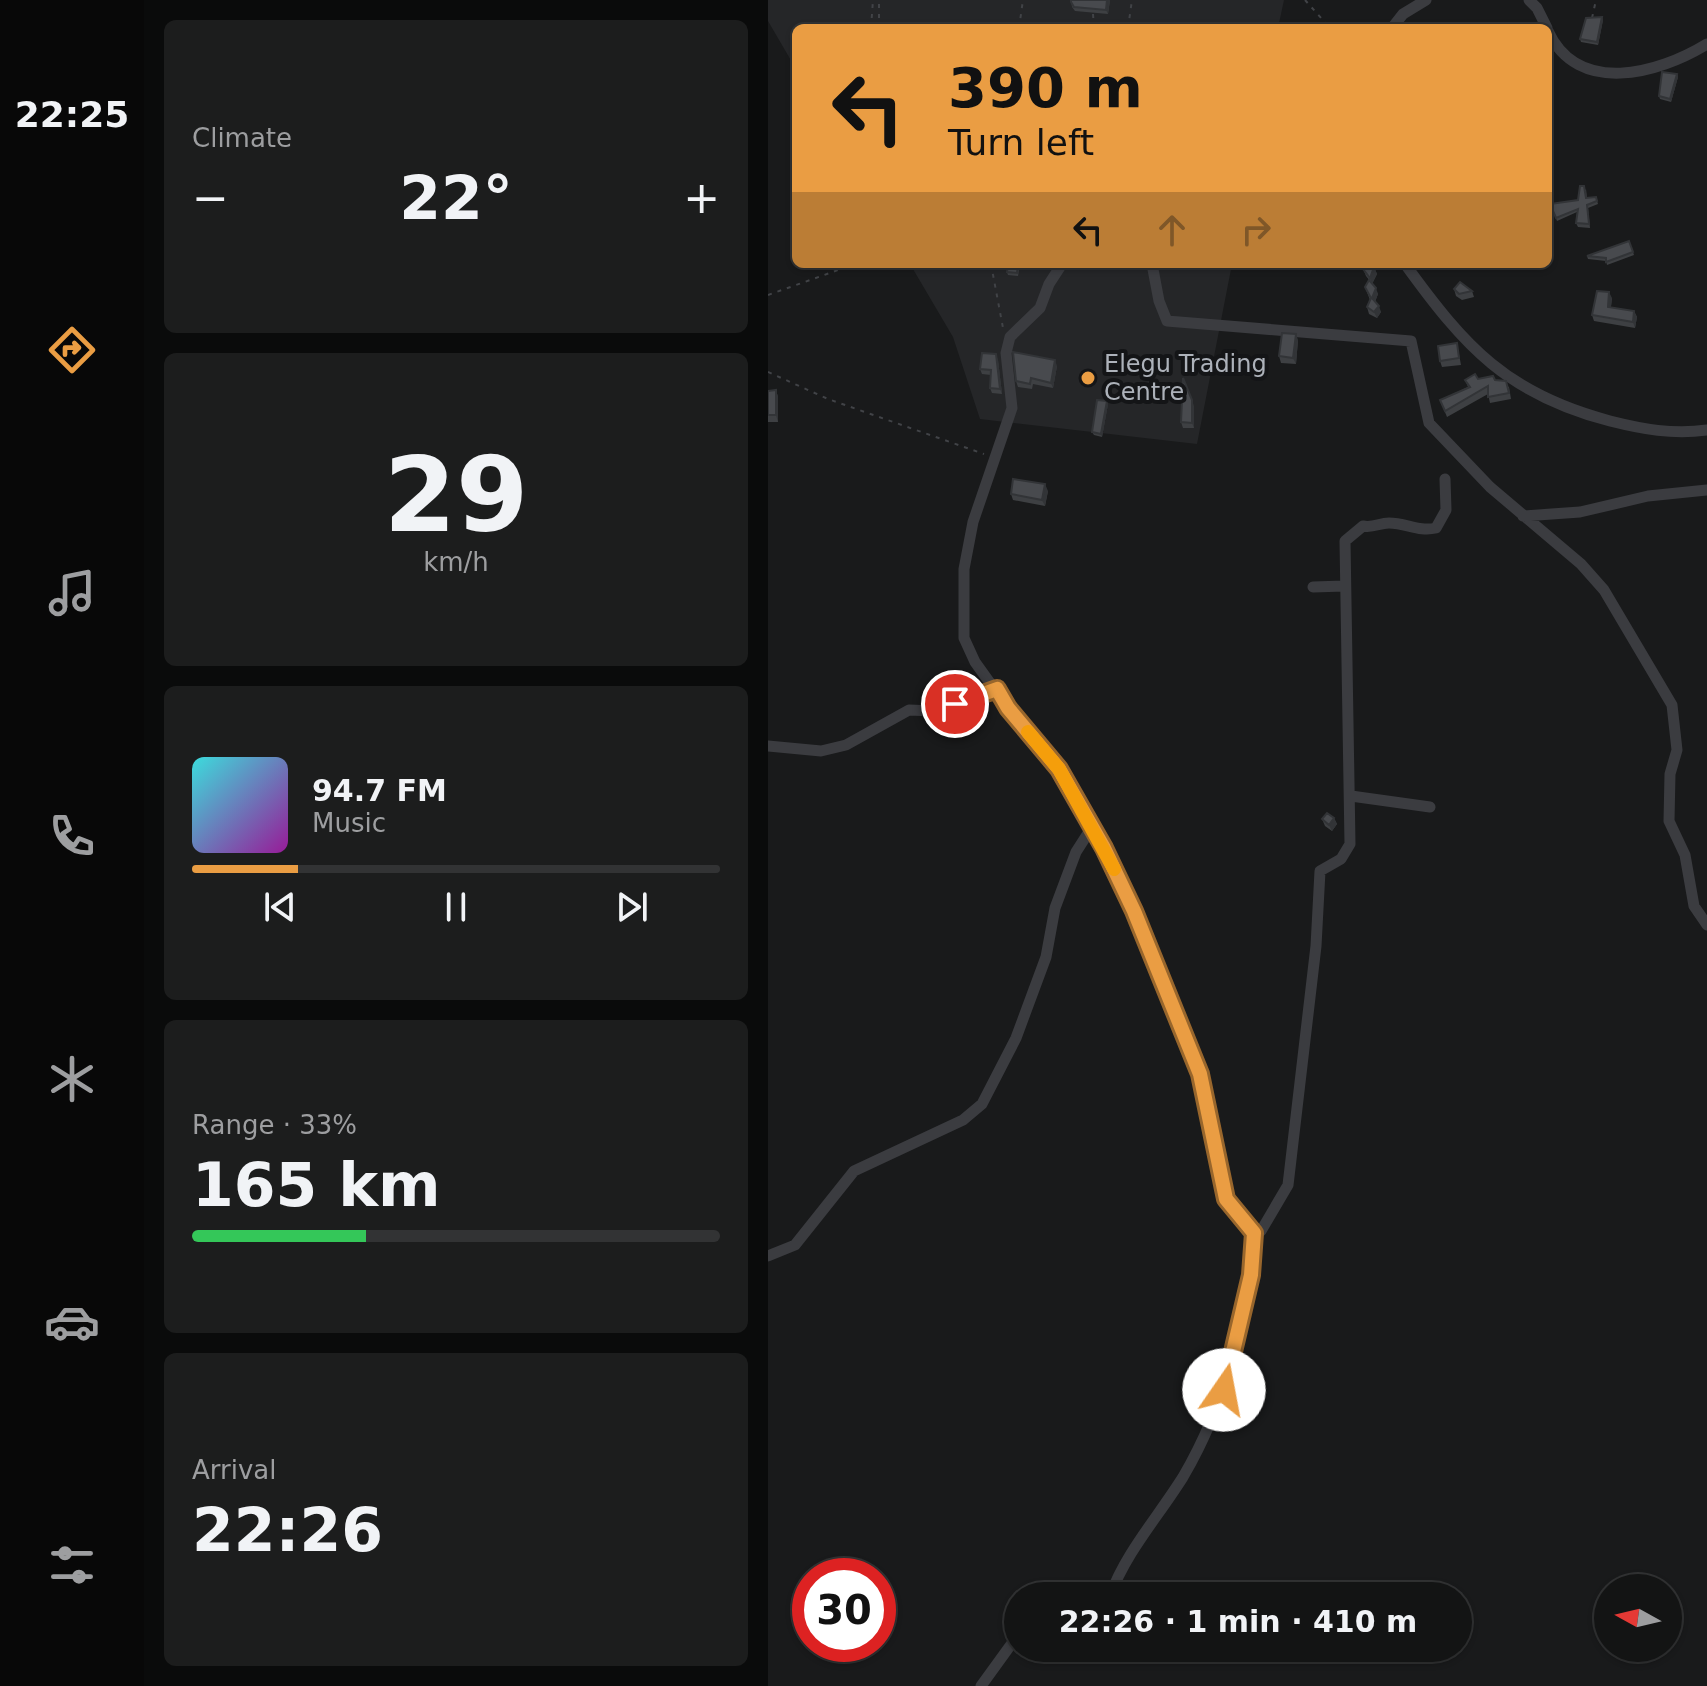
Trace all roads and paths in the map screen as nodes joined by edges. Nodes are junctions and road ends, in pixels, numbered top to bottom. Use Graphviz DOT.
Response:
graph roads {
  1 [pos="873,0"];
  2 [pos="879,0"];
  3 [pos="1023,0"];
  4 [pos="1132,0"];
  5 [pos="1305,0"];
  6 [pos="1426,0"];
  7 [pos="1529,0"];
  8 [pos="1596,0"];
  9 [pos="1094,9"];
  10 [pos="1591,21"];
  11 [pos="871,24"];
  12 [pos="879,24"];
  13 [pos="1020,24"];
  14 [pos="1094,24"];
  15 [pos="1129,24"];
  16 [pos="1326,24"];
  17 [pos="1395,24"];
  18 [pos="1544,24"];
  19 [pos="1552,38"];
  20 [pos="1707,44"];
  21 [pos="844,268"];
  22 [pos="992,268"];
  23 [pos="1059,268"];
  24 [pos="1153,268"];
  25 [pos="1408,268"];
  26 [pos="768,295"];
  27 [pos="1006,353"];
  28 [pos="768,372"];
  29 [pos="1707,430"];
  30 [pos="993,458"];
  31 [pos="1445,479"];
  32 [pos="1707,490"];
  33 [pos="1523,516"];
  34 [pos="1344,586"];
  35 [pos="1313,587"];
  36 [pos="997,689"];
  37 [pos="768,746"];
  38 [pos="1351,796"];
  39 [pos="1430,807"];
  40 [pos="1092,827"];
  41 [pos="1707,925"];
  42 [pos="1254,1233"];
  43 [pos="768,1256"];
  44 [pos="1115,1582"];
  45 [pos="1004,1654"];
  46 [pos="981,1686"];
  1 -- 11 [label="path"];
  2 -- 12 [label="path"];
  3 -- 13 [label="path"];
  4 -- 15 [label="path"];
  5 -- 16 [label="path"];
  6 -- 17 [label="street"];
  7 -- 18 [label="street"];
  8 -- 10 [label="path"];
  9 -- 14 [label="path"];
  19 -- 20 [label="street"];
  21 -- 26 [label="path"];
  22 -- 27 [label="path"];
  23 -- 27 [label="street"];
  24 -- 33 [label="street"];
  25 -- 29 [label="street"];
  27 -- 30 [label="street"];
  28 -- 30 [label="path"];
  30 -- 36 [label="street"];
  31 -- 34 [label="street"];
  32 -- 33 [label="street"];
  33 -- 41 [label="street"];
  34 -- 35 [label="street"];
  34 -- 38 [label="street"];
  36 -- 37 [label="street"];
  36 -- 40 [label="street"];
  38 -- 39 [label="street"];
  38 -- 42 [label="street"];
  40 -- 42 [label="street"];
  40 -- 43 [label="street"];
  42 -- 44 [label="street"];
  45 -- 46 [label="street"];
}
